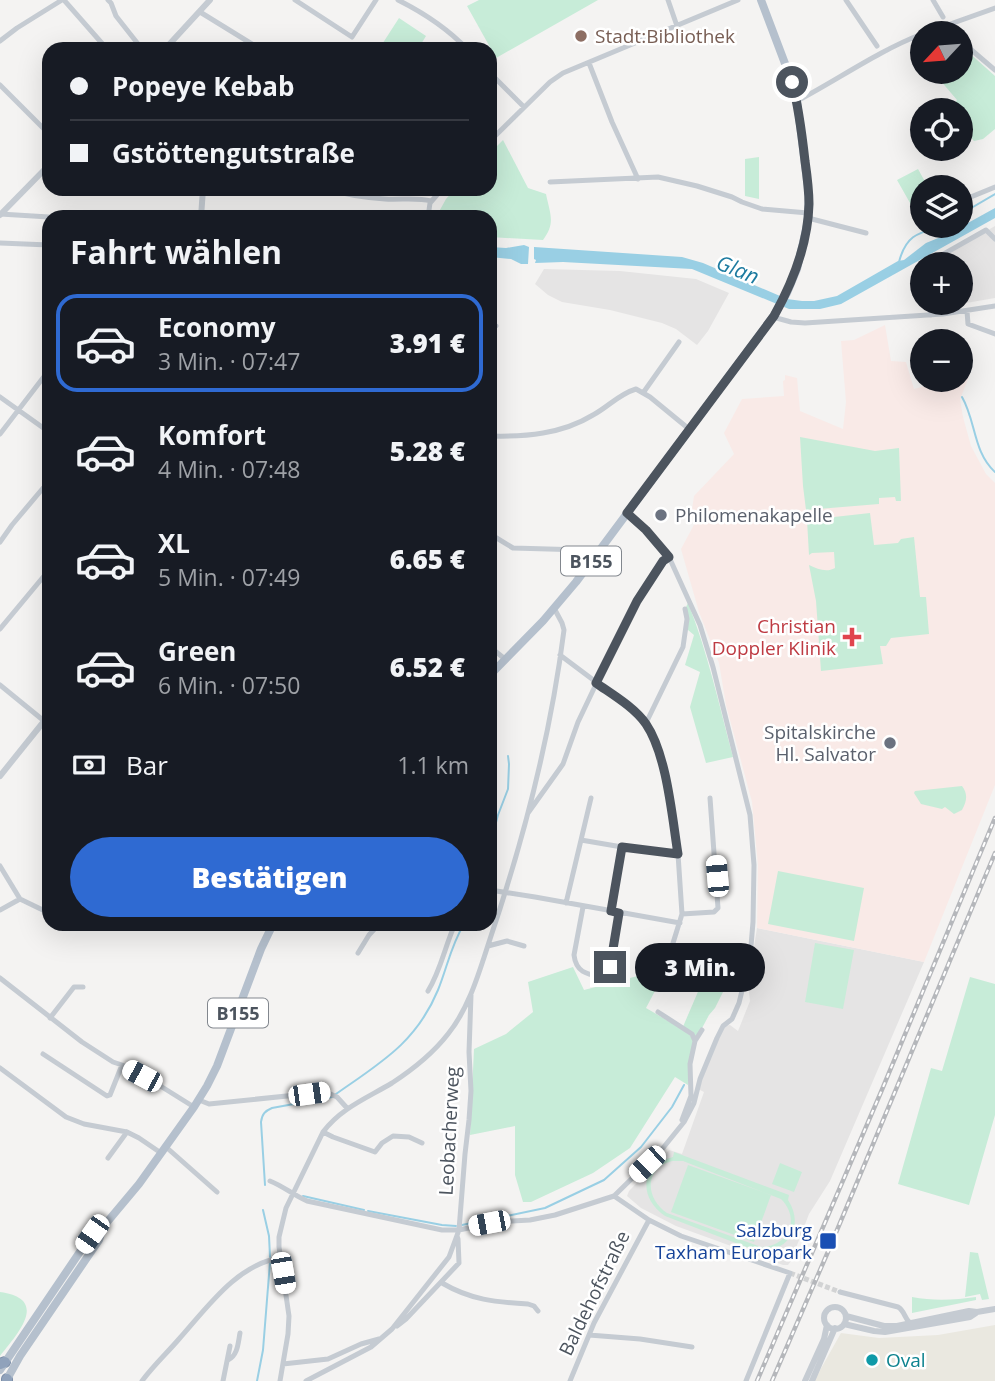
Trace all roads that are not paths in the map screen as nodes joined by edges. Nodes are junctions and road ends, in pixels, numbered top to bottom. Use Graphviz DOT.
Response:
graph roads {
  1 [pos="63,0"];
  2 [pos="210,0"];
  3 [pos="295,0"];
  4 [pos="376,0"];
  5 [pos="398,0"];
  6 [pos="417,0"];
  7 [pos="668,0"];
  8 [pos="738,0"];
  9 [pos="761,0"];
  10 [pos="846,0"];
  11 [pos="933,0"];
  12 [pos="110,2"];
  13 [pos="413,7"];
  14 [pos="995,8"];
  15 [pos="200,12"];
  16 [pos="943,17"];
  17 [pos="964,21"];
  18 [pos="677,26"];
  19 [pos="910,40"];
  20 [pos="0,41"];
  21 [pos="100,42"];
  22 [pos="136,42"];
  23 [pos="172,42"];
  24 [pos="249,42"];
  25 [pos="460,42"];
  26 [pos="877,46"];
  27 [pos="973,52"];
  28 [pos="589,63"];
  29 [pos="995,71"];
  30 [pos="497,80"];
  31 [pos="0,85"];
  32 [pos="797,101"];
  33 [pos="524,107"];
  34 [pos="42,127"];
  35 [pos="497,134"];
  36 [pos="42,172"];
  37 [pos="638,178"];
  38 [pos="550,182"];
  39 [pos="995,187"];
  40 [pos="364,196"];
  41 [pos="436,196"];
  42 [pos="973,196"];
  43 [pos="431,201"];
  44 [pos="429,210"];
  45 [pos="0,215"];
  46 [pos="808,215"];
  47 [pos="42,217"];
  48 [pos="866,233"];
  49 [pos="995,239"];
  50 [pos="0,243"];
  51 [pos="42,245"];
  52 [pos="947,252"];
  53 [pos="995,306"];
  54 [pos="973,310"];
  55 [pos="775,314"];
  56 [pos="931,315"];
  57 [pos="967,315"];
  58 [pos="995,334"];
  59 [pos="678,342"];
  60 [pos="42,379"];
  61 [pos="643,393"];
  62 [pos="0,397"];
  63 [pos="19,410"];
  64 [pos="42,427"];
  65 [pos="688,429"];
  66 [pos="0,434"];
  67 [pos="497,436"];
  68 [pos="42,489"];
  69 [pos="627,513"];
  70 [pos="497,538"];
  71 [pos="0,542"];
  72 [pos="669,557"];
  73 [pos="594,558"];
  74 [pos="42,578"];
  75 [pos="554,608"];
  76 [pos="685,609"];
  77 [pos="0,629"];
  78 [pos="497,653"];
  79 [pos="561,655"];
  80 [pos="505,659"];
  81 [pos="497,668"];
  82 [pos="596,683"];
  83 [pos="0,685"];
  84 [pos="42,716"];
  85 [pos="646,723"];
  86 [pos="42,726"];
  87 [pos="0,776"];
  88 [pos="710,797"];
  89 [pos="591,798"];
  90 [pos="526,815"];
  91 [pos="581,840"];
  92 [pos="622,847"];
  93 [pos="678,854"];
  94 [pos="0,866"];
  95 [pos="497,891"];
  96 [pos="505,892"];
  97 [pos="20,899"];
  98 [pos="566,904"];
  99 [pos="583,906"];
  100 [pos="42,910"];
  101 [pos="0,911"];
  102 [pos="611,911"];
  103 [pos="619,913"];
  104 [pos="682,914"];
  105 [pos="497,917"];
  106 [pos="680,923"];
  107 [pos="270,931"];
  108 [pos="372,931"];
  109 [pos="452,931"];
  110 [pos="493,931"];
  111 [pos="488,946"];
  112 [pos="524,946"];
  113 [pos="358,953"];
  114 [pos="715,967"];
  115 [pos="0,978"];
  116 [pos="83,987"];
  117 [pos="428,991"];
  118 [pos="471,992"];
  119 [pos="659,1012"];
  120 [pos="50,1018"];
  121 [pos="702,1030"];
  122 [pos="695,1041"];
  123 [pos="43,1054"];
  124 [pos="122,1065"];
  125 [pos="0,1068"];
  126 [pos="196,1104"];
  127 [pos="347,1108"];
  128 [pos="678,1130"];
  129 [pos="127,1132"];
  130 [pos="323,1132"];
  131 [pos="422,1143"];
  132 [pos="164,1150"];
  133 [pos="108,1158"];
  134 [pos="270,1181"];
  135 [pos="217,1192"];
  136 [pos="292,1195"];
  137 [pos="614,1196"];
  138 [pos="649,1220"];
  139 [pos="103,1227"];
  140 [pos="458,1233"];
  141 [pos="274,1259"];
  142 [pos="442,1283"];
  143 [pos="840,1292"];
  144 [pos="995,1309"];
  145 [pos="538,1311"];
  146 [pos="977,1312"];
  147 [pos="845,1320"];
  148 [pos="910,1323"];
  149 [pos="831,1327"];
  150 [pos="392,1329"];
  151 [pos="240,1333"];
  152 [pos="589,1335"];
  153 [pos="379,1339"];
  154 [pos="230,1346"];
  155 [pos="692,1347"];
  156 [pos="228,1360"];
  157 [pos="283,1364"];
  158 [pos="2,1365"];
  159 [pos="6,1380"];
  160 [pos="142,1381"];
  161 [pos="223,1381"];
  162 [pos="280,1381"];
  163 [pos="306,1381"];
  164 [pos="570,1381"];
  165 [pos="746,1381"];
  166 [pos="805,1381"];
  167 [pos="812,1381"];
  1 -- 20 [label="street"];
  1 -- 21 [label="street"];
  2 -- 15 [label="street"];
  3 -- 4 [label="street"];
  5 -- 13 [label="street"];
  6 -- 13 [label="street"];
  7 -- 18 [label="street"];
  8 -- 18 [label="street"];
  9 -- 32 [label="main road, B155"];
  10 -- 26 [label="street"];
  11 -- 16 [label="street"];
  12 -- 22 [label="street"];
  13 -- 25 [label="street"];
  14 -- 17 [label="street"];
  15 -- 23 [label="street"];
  15 -- 24 [label="street"];
  18 -- 28 [label="street"];
  19 -- 32 [label="street"];
  27 -- 29 [label="street"];
  28 -- 33 [label="street"];
  28 -- 37 [label="street"];
  30 -- 33 [label="street"];
  31 -- 34 [label="street"];
  32 -- 46 [label="main road, B155"];
  33 -- 35 [label="street"];
  36 -- 45 [label="street"];
  37 -- 38 [label="street"];
  37 -- 46 [label="street"];
  39 -- 42 [label="street"];
  40 -- 43 [label="street"];
  41 -- 43 [label="street"];
  43 -- 44 [label="street"];
  45 -- 47 [label="street"];
  46 -- 48 [label="street"];
  46 -- 55 [label="main road, B155"];
  49 -- 52 [label="street"];
  50 -- 51 [label="street"];
  53 -- 54 [label="street"];
  55 -- 56 [label="street"];
  55 -- 65 [label="main road, B155"];
  57 -- 58 [label="street"];
  59 -- 61 [label="street"];
  60 -- 63 [label="street"];
  61 -- 65 [label="street"];
  61 -- 67 [label="street"];
  62 -- 63 [label="street"];
  63 -- 64 [label="street"];
  63 -- 66 [label="street"];
  65 -- 69 [label="main road, B155"];
  68 -- 71 [label="street"];
  69 -- 72 [label="street"];
  69 -- 73 [label="main road, B155"];
  70 -- 73 [label="street"];
  72 -- 82 [label="street"];
  72 -- 128 [label="street"];
  73 -- 75 [label="main road, B155"];
  74 -- 77 [label="street"];
  75 -- 79 [label="street"];
  75 -- 80 [label="main road, B155"];
  76 -- 85 [label="street"];
  78 -- 80 [label="street"];
  79 -- 82 [label="street"];
  79 -- 90 [label="street"];
  80 -- 81 [label="main road, B155"];
  82 -- 85 [label="street"];
  82 -- 90 [label="street"];
  83 -- 84 [label="street"];
  85 -- 93 [label="street"];
  86 -- 87 [label="street"];
  88 -- 104 [label="street"];
  89 -- 91 [label="street"];
  90 -- 96 [label="street"];
  91 -- 92 [label="street"];
  91 -- 98 [label="street"];
  92 -- 93 [label="street"];
  92 -- 102 [label="street"];
  93 -- 104 [label="street"];
  94 -- 97 [label="street"];
  95 -- 96 [label="street"];
  96 -- 98 [label="street"];
  96 -- 105 [label="street"];
  97 -- 100 [label="street"];
  97 -- 101 [label="street"];
  98 -- 99 [label="street"];
  99 -- 102 [label="street"];
  99 -- 103 [label="street"];
  102 -- 103 [label="street"];
  103 -- 106 [label="street"];
  104 -- 106 [label="street"];
  106 -- 114 [label="street"];
  107 -- 126 [label="main road, B155"];
  108 -- 113 [label="street"];
  109 -- 117 [label="street"];
  110 -- 111 [label="street"];
  111 -- 112 [label="street"];
  111 -- 118 [label="street"];
  115 -- 120 [label="street"];
  116 -- 120 [label="street"];
  118 -- 127 [label="street"];
  118 -- 140 [label="street, Leobacherweg"];
  119 -- 122 [label="street"];
  120 -- 124 [label="street"];
  121 -- 122 [label="street"];
  122 -- 128 [label="street"];
  123 -- 124 [label="street"];
  124 -- 126 [label="street"];
  125 -- 129 [label="street"];
  126 -- 127 [label="street"];
  126 -- 132 [label="main road, B155"];
  127 -- 130 [label="street"];
  128 -- 137 [label="street"];
  129 -- 132 [label="street"];
  129 -- 133 [label="street"];
  130 -- 131 [label="street"];
  130 -- 136 [label="street"];
  132 -- 135 [label="street"];
  132 -- 139 [label="main road, B155"];
  134 -- 136 [label="street"];
  136 -- 140 [label="street"];
  136 -- 141 [label="street"];
  137 -- 138 [label="street"];
  137 -- 140 [label="street"];
  138 -- 152 [label="street, Baldehofstraße"];
  138 -- 165 [label="street"];
  139 -- 158 [label="main road, B155"];
  139 -- 159 [label="main road, B155"];
  140 -- 142 [label="street, Leobacherweg"];
  140 -- 150 [label="street"];
  141 -- 157 [label="street"];
  141 -- 160 [label="street"];
  142 -- 145 [label="street"];
  142 -- 150 [label="street, Leobacherweg"];
  143 -- 148 [label="street"];
  144 -- 146 [label="street"];
  146 -- 147 [label="street"];
  146 -- 148 [label="street"];
  147 -- 148 [label="street"];
  147 -- 149 [label="street"];
  147 -- 149 [label="street"];
  149 -- 166 [label="street"];
  149 -- 167 [label="street"];
  150 -- 153 [label="street"];
  151 -- 156 [label="street"];
  152 -- 155 [label="street"];
  152 -- 164 [label="street, Baldehofstraße"];
  153 -- 157 [label="street"];
  153 -- 163 [label="street"];
  154 -- 156 [label="street"];
  156 -- 161 [label="street"];
  157 -- 162 [label="street"];
}
